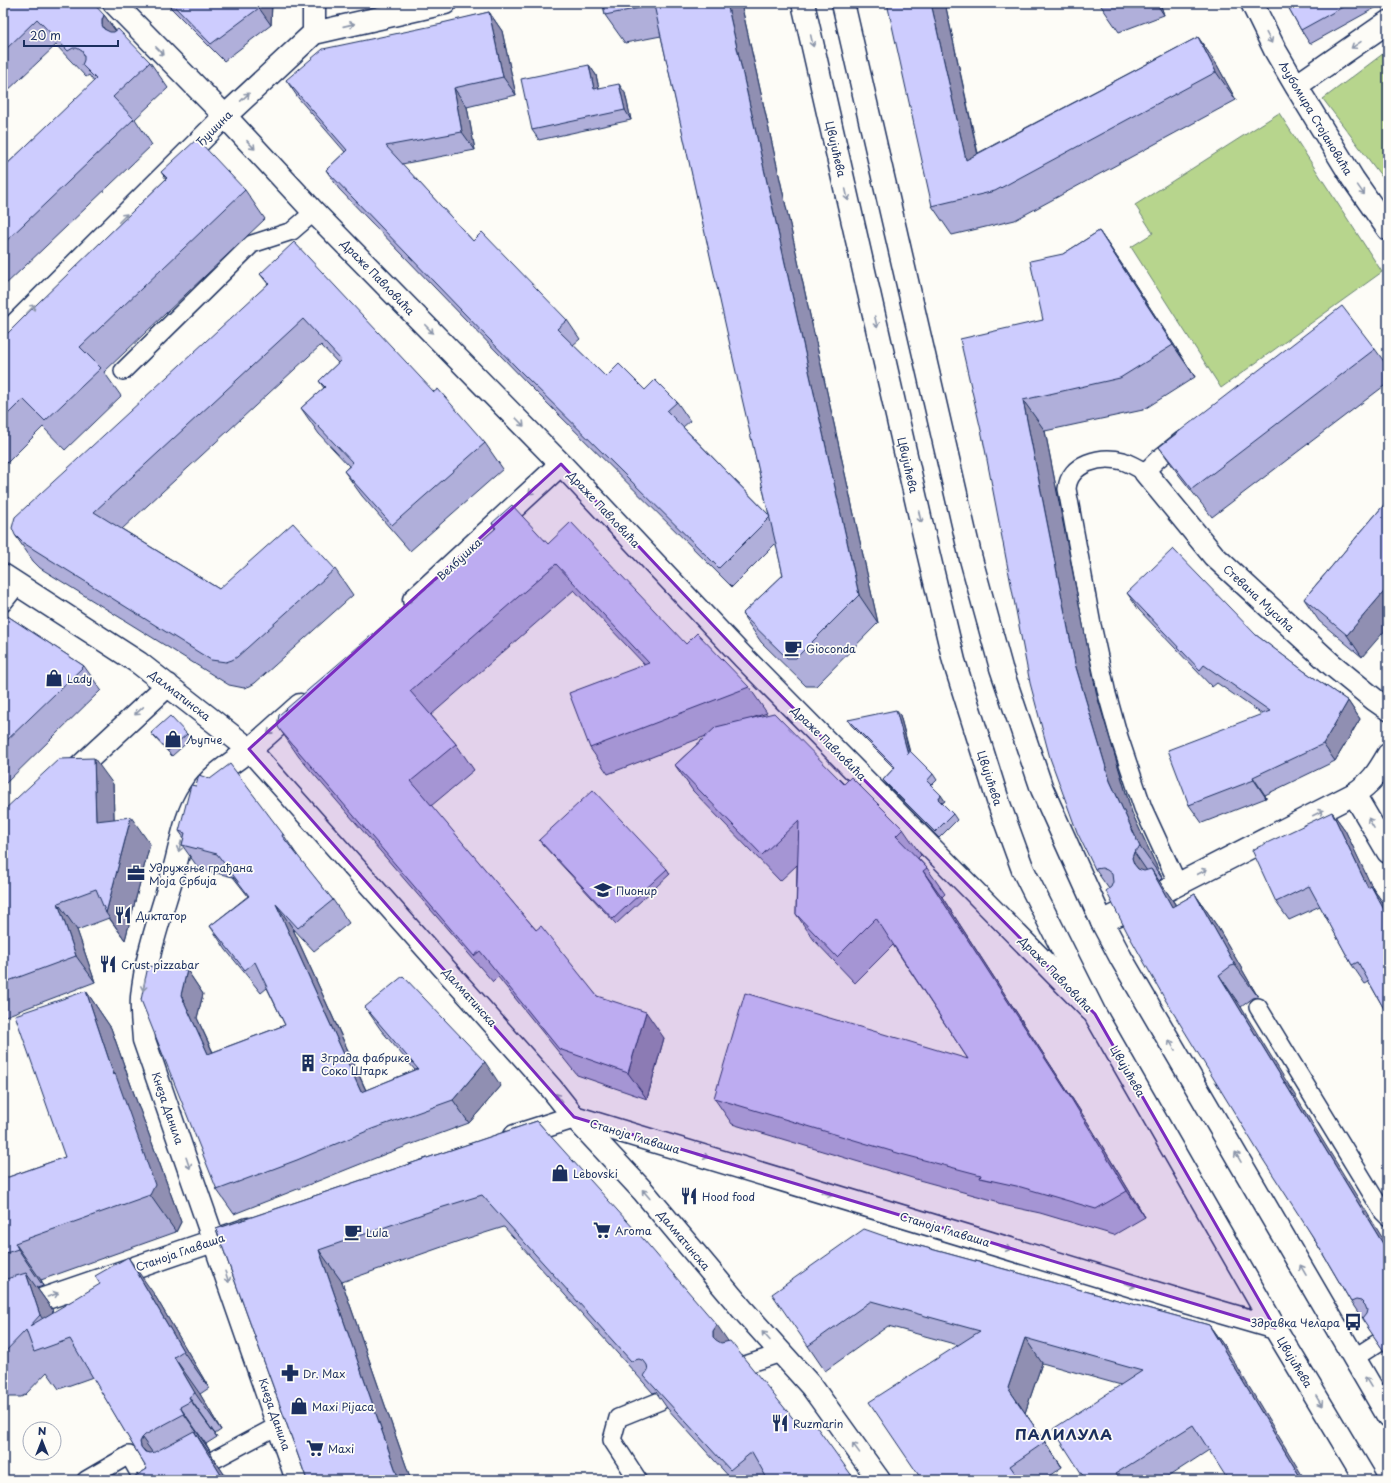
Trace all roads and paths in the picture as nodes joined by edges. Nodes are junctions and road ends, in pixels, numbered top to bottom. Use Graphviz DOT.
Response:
graph roads {
  1 [pos="114,3"];
  2 [pos="314,3"];
  3 [pos="445,3"];
  4 [pos="803,3"];
  5 [pos="843,3"];
  6 [pos="1252,3"];
  7 [pos="1388,22"];
  8 [pos="314,33"];
  9 [pos="1296,86"];
  10 [pos="225,116"];
  11 [pos="314,212"];
  12 [pos="1388,229"];
  13 [pos="292,231"];
  14 [pos="288,249"];
  15 [pos="3,337"];
  16 [pos="123,371"];
  17 [pos="1194,430"];
  18 [pos="561,464"];
  19 [pos="1145,472"];
  20 [pos="10,579"];
  21 [pos="3,603"];
  22 [pos="400,613"];
  23 [pos="168,685"];
  24 [pos="313,692"];
  25 [pos="1388,709"];
  26 [pos="249,750"];
  27 [pos="1388,755"];
  28 [pos="54,790"];
  29 [pos="1354,794"];
  30 [pos="1388,852"];
  31 [pos="1173,887"];
  32 [pos="1123,912"];
  33 [pos="1102,922"];
  34 [pos="1258,1007"];
  35 [pos="1095,1014"];
  36 [pos="574,1117"];
  37 [pos="495,1143"];
  38 [pos="1388,1217"];
  39 [pos="265,1223"];
  40 [pos="214,1240"];
  41 [pos="3,1313"];
  42 [pos="1275,1328"];
  43 [pos="1379,1342"];
  44 [pos="781,1353"];
  45 [pos="1354,1358"];
  46 [pos="745,1365"];
  47 [pos="660,1401"];
  48 [pos="1388,1416"];
  49 [pos="279,1425"];
  50 [pos="86,1480"];
  51 [pos="143,1480"];
  52 [pos="176,1480"];
  53 [pos="297,1480"];
  54 [pos="638,1480"];
  55 [pos="879,1480"];
  56 [pos="1366,1480"];
  1 -- 10 [label="street, Драже Павловића, one-way"];
  2 -- 8 [label="street"];
  8 -- 3 [label="street, one-way"];
  4 -- 35 [label="street, Цвијићева, one-way"];
  5 -- 33 [label="street"];
  6 -- 9 [label="street, Љубомира Стојановића, one-way"];
  7 -- 9 [label="street, one-way"];
  10 -- 8 [label="street, Ђушина, one-way"];
  9 -- 12 [label="street, Љубомира Стојановића, one-way"];
  10 -- 11 [label="street, Драже Павловића, one-way"];
  15 -- 10 [label="street, Ђушина, one-way"];
  11 -- 13 [label="lane"];
  11 -- 18 [label="street, Драже Павловића, one-way"];
  13 -- 14 [label="lane"];
  13 -- 16 [label="lane"];
  17 -- 19 [label="lane"];
  18 -- 22 [label="street, Велбушка, one-way"];
  18 -- 35 [label="street, Драже Павловића"];
  19 -- 25 [label="street, Стевана Мусића"];
  19 -- 31 [label="lane"];
  20 -- 21 [label="lane"];
  20 -- 23 [label="street, Далматинска"];
  23 -- 26 [label="street, Далматинска"];
  23 -- 28 [label="street, one-way"];
  24 -- 26 [label="street, one-way"];
  36 -- 26 [label="street, Далматинска, one-way"];
  26 -- 40 [label="street, Кнеза Данила, one-way"];
  27 -- 29 [label="street"];
  30 -- 29 [label="street, one-way"];
  31 -- 29 [label="street, one-way"];
  32 -- 33 [label="street"];
  45 -- 33 [label="street, one-way"];
  34 -- 38 [label="lane"];
  35 -- 42 [label="street, Цвијићева"];
  36 -- 37 [label="street"];
  36 -- 42 [label="street, Станоја Главаша, one-way"];
  44 -- 36 [label="street, Далматинска, one-way"];
  39 -- 40 [label="street, Станоја Главаша"];
  41 -- 40 [label="street, Станоја Главаша, one-way"];
  40 -- 49 [label="street, Кнеза Данила, one-way"];
  42 -- 56 [label="street, Цвијићева, one-way"];
  43 -- 45 [label="lane"];
  44 -- 46 [label="lane"];
  55 -- 44 [label="street, Далматинска, one-way"];
  48 -- 45 [label="street, one-way"];
  47 -- 54 [label="lane"];
  49 -- 52 [label="lane"];
  49 -- 53 [label="street, Кнеза Данила"];
  50 -- 51 [label="lane"];
}
